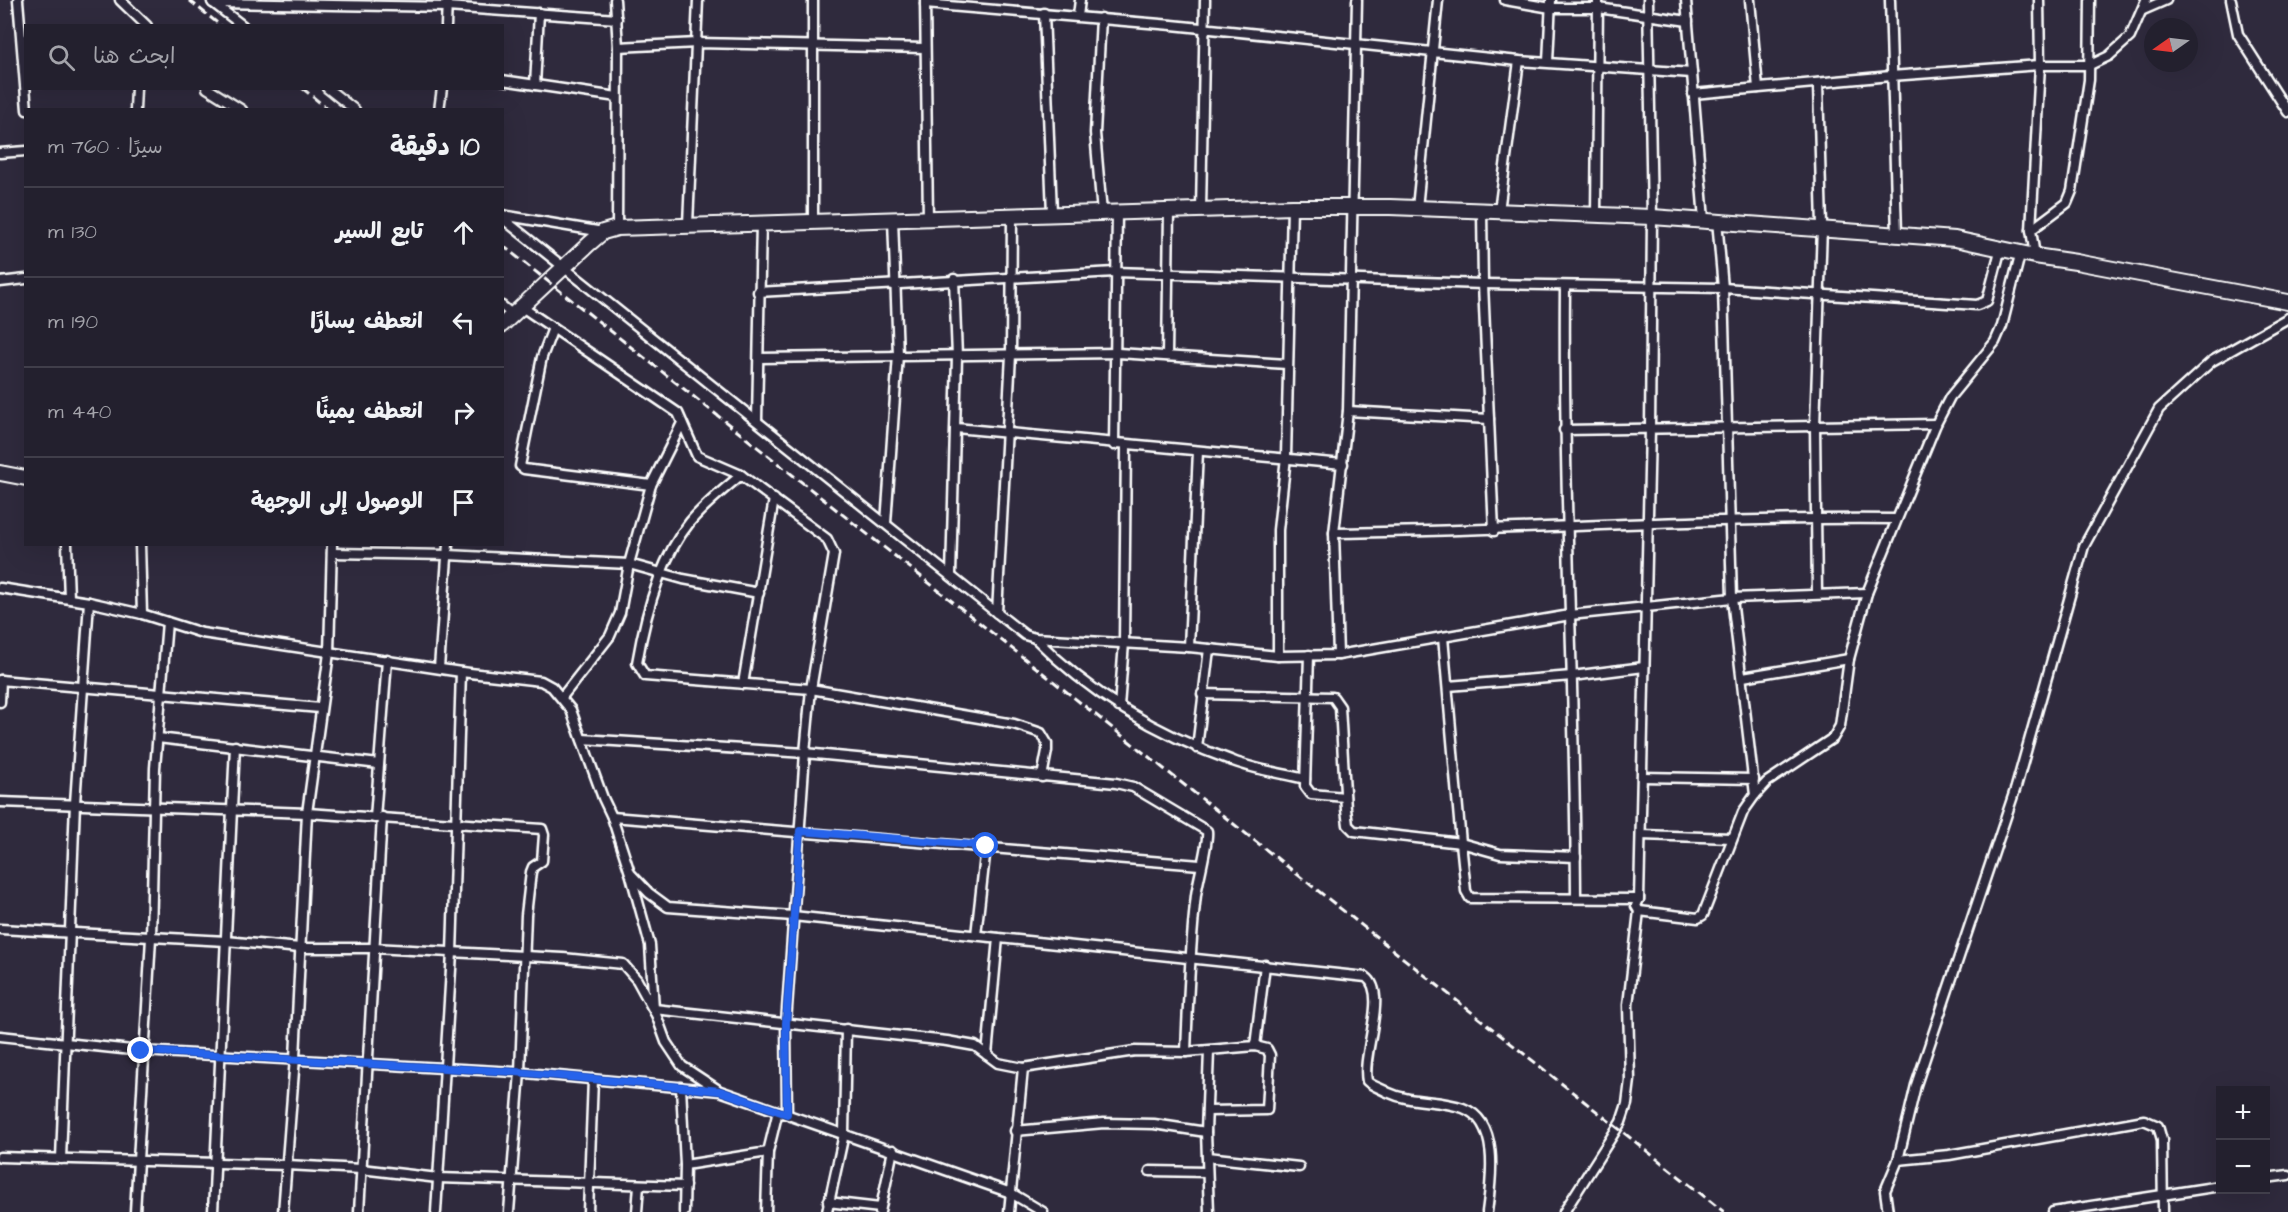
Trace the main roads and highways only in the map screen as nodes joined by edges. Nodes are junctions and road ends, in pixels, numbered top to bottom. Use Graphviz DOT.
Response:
graph roads {
  1 [pos="2288,302"];
  2 [pos="512,309"];
  3 [pos="504,322"];
  4 [pos="0,472"];
  5 [pos="24,478"];
  1 -- 2 [label="main road"];
  2 -- 3 [label="main road"];
  4 -- 5 [label="main road"];
}
